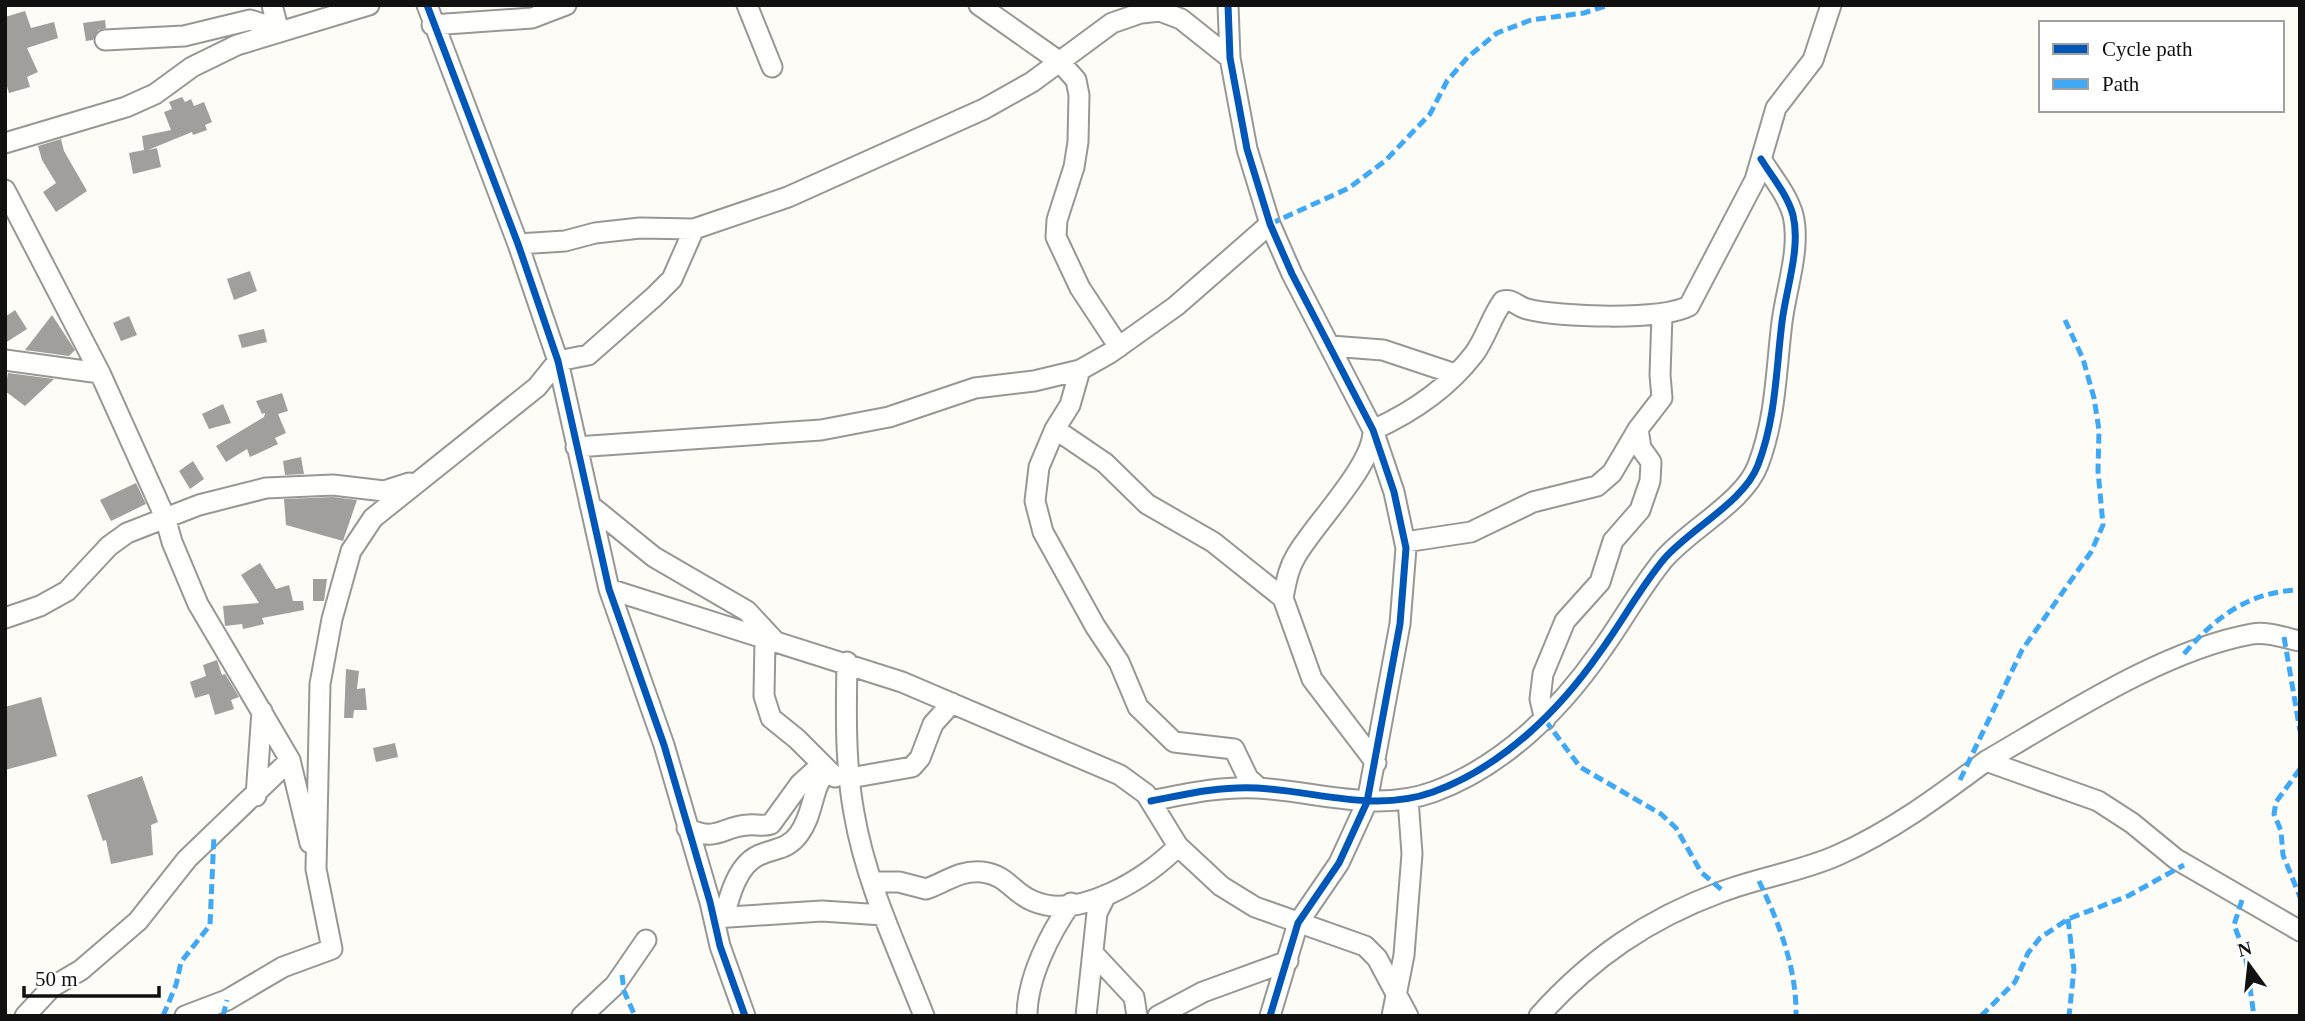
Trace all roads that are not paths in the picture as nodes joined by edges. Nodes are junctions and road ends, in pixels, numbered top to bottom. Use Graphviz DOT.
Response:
graph roads {
  1 [pos="272,5"];
  2 [pos="369,5"];
  3 [pos="427,5"];
  4 [pos="566,5"];
  5 [pos="747,5"];
  6 [pos="979,5"];
  7 [pos="1227,5"];
  8 [pos="1831,5"];
  9 [pos="432,25"];
  10 [pos="280,29"];
  11 [pos="105,40"];
  12 [pos="1230,58"];
  13 [pos="1060,62"];
  14 [pos="772,68"];
  15 [pos="5,144"];
  16 [pos="1761,159"];
  17 [pos="5,190"];
  18 [pos="1270,224"];
  19 [pos="694,229"];
  20 [pos="518,244"];
  21 [pos="1662,314"];
  22 [pos="1331,346"];
  23 [pos="1119,347"];
  24 [pos="5,360"];
  25 [pos="558,361"];
  26 [pos="1080,370"];
  27 [pos="100,373"];
  28 [pos="1455,374"];
  29 [pos="1055,429"];
  30 [pos="1638,429"];
  31 [pos="1373,430"];
  32 [pos="576,447"];
  33 [pos="420,479"];
  34 [pos="590,505"];
  35 [pos="166,517"];
  36 [pos="1405,542"];
  37 [pos="609,589"];
  38 [pos="1283,598"];
  39 [pos="5,618"];
  40 [pos="769,639"];
  41 [pos="2300,641"];
  42 [pos="847,662"];
  43 [pos="952,703"];
  44 [pos="262,711"];
  45 [pos="1545,720"];
  46 [pos="290,760"];
  47 [pos="1986,761"];
  48 [pos="1376,763"];
  49 [pos="824,766"];
  50 [pos="850,785"];
  51 [pos="1259,788"];
  52 [pos="256,796"];
  53 [pos="1408,799"];
  54 [pos="1151,801"];
  55 [pos="1367,802"];
  56 [pos="687,828"];
  57 [pos="1178,846"];
  58 [pos="316,869"];
  59 [pos="872,883"];
  60 [pos="1107,895"];
  61 [pos="1071,903"];
  62 [pos="883,915"];
  63 [pos="719,918"];
  64 [pos="1298,923"];
  65 [pos="2300,931"];
  66 [pos="646,940"];
  67 [pos="1094,953"];
  68 [pos="1288,961"];
  69 [pos="1394,995"];
  70 [pos="25,1016"];
  71 [pos="185,1016"];
  72 [pos="582,1016"];
  73 [pos="745,1016"];
  74 [pos="924,1016"];
  75 [pos="1027,1016"];
  76 [pos="1086,1016"];
  77 [pos="1137,1016"];
  78 [pos="1158,1016"];
  79 [pos="1270,1016"];
  80 [pos="1392,1016"];
  81 [pos="1408,1016"];
  82 [pos="1539,1016"];
  1 -- 10 [label="street"];
  2 -- 10 [label="street"];
  3 -- 9 [label="street"];
  4 -- 9 [label="street"];
  5 -- 14 [label="street"];
  6 -- 13 [label="street"];
  7 -- 12 [label="street"];
  8 -- 16 [label="street"];
  9 -- 20 [label="street"];
  10 -- 11 [label="street"];
  10 -- 15 [label="street"];
  12 -- 13 [label="street"];
  12 -- 18 [label="street"];
  13 -- 19 [label="street"];
  13 -- 23 [label="street"];
  16 -- 21 [label="street"];
  16 -- 45 [label="street"];
  17 -- 27 [label="street"];
  18 -- 22 [label="street"];
  18 -- 23 [label="street"];
  19 -- 20 [label="street"];
  19 -- 25 [label="street"];
  20 -- 25 [label="street"];
  21 -- 28 [label="street"];
  21 -- 30 [label="street"];
  22 -- 28 [label="street"];
  22 -- 31 [label="street"];
  23 -- 26 [label="street"];
  24 -- 27 [label="street"];
  25 -- 32 [label="street"];
  25 -- 33 [label="street"];
  26 -- 29 [label="street"];
  26 -- 32 [label="street"];
  27 -- 35 [label="street"];
  28 -- 31 [label="street"];
  29 -- 38 [label="street"];
  29 -- 51 [label="street"];
  30 -- 36 [label="street"];
  30 -- 45 [label="street"];
  31 -- 36 [label="street"];
  31 -- 38 [label="street"];
  32 -- 34 [label="street"];
  33 -- 35 [label="street"];
  33 -- 58 [label="street"];
  34 -- 37 [label="street"];
  34 -- 40 [label="street"];
  35 -- 39 [label="street"];
  35 -- 44 [label="street"];
  36 -- 48 [label="street"];
  37 -- 40 [label="street"];
  37 -- 56 [label="street"];
  38 -- 48 [label="street"];
  40 -- 42 [label="street"];
  40 -- 49 [label="street"];
  41 -- 47 [label="street"];
  42 -- 43 [label="street"];
  42 -- 50 [label="street"];
  43 -- 50 [label="street"];
  43 -- 54 [label="street"];
  44 -- 46 [label="street"];
  44 -- 52 [label="street"];
  45 -- 53 [label="street"];
  46 -- 52 [label="street"];
  46 -- 58 [label="street"];
  47 -- 65 [label="street"];
  47 -- 82 [label="street"];
  48 -- 55 [label="street"];
  49 -- 50 [label="street"];
  49 -- 56 [label="street"];
  49 -- 63 [label="street"];
  50 -- 59 [label="street"];
  51 -- 54 [label="street"];
  51 -- 55 [label="street"];
  52 -- 70 [label="street"];
  53 -- 55 [label="street"];
  53 -- 69 [label="street"];
  54 -- 57 [label="street"];
  55 -- 64 [label="street"];
  56 -- 63 [label="street"];
  57 -- 60 [label="street"];
  57 -- 64 [label="street"];
  58 -- 71 [label="street"];
  59 -- 61 [label="street"];
  59 -- 62 [label="street"];
  60 -- 61 [label="street"];
  60 -- 67 [label="street"];
  61 -- 75 [label="street"];
  62 -- 63 [label="street"];
  62 -- 74 [label="street"];
  63 -- 73 [label="street"];
  64 -- 68 [label="street"];
  64 -- 69 [label="street"];
  66 -- 72 [label="street"];
  67 -- 76 [label="street"];
  67 -- 77 [label="street"];
  68 -- 78 [label="street"];
  68 -- 79 [label="street"];
  69 -- 80 [label="street"];
  69 -- 81 [label="street"];
}
